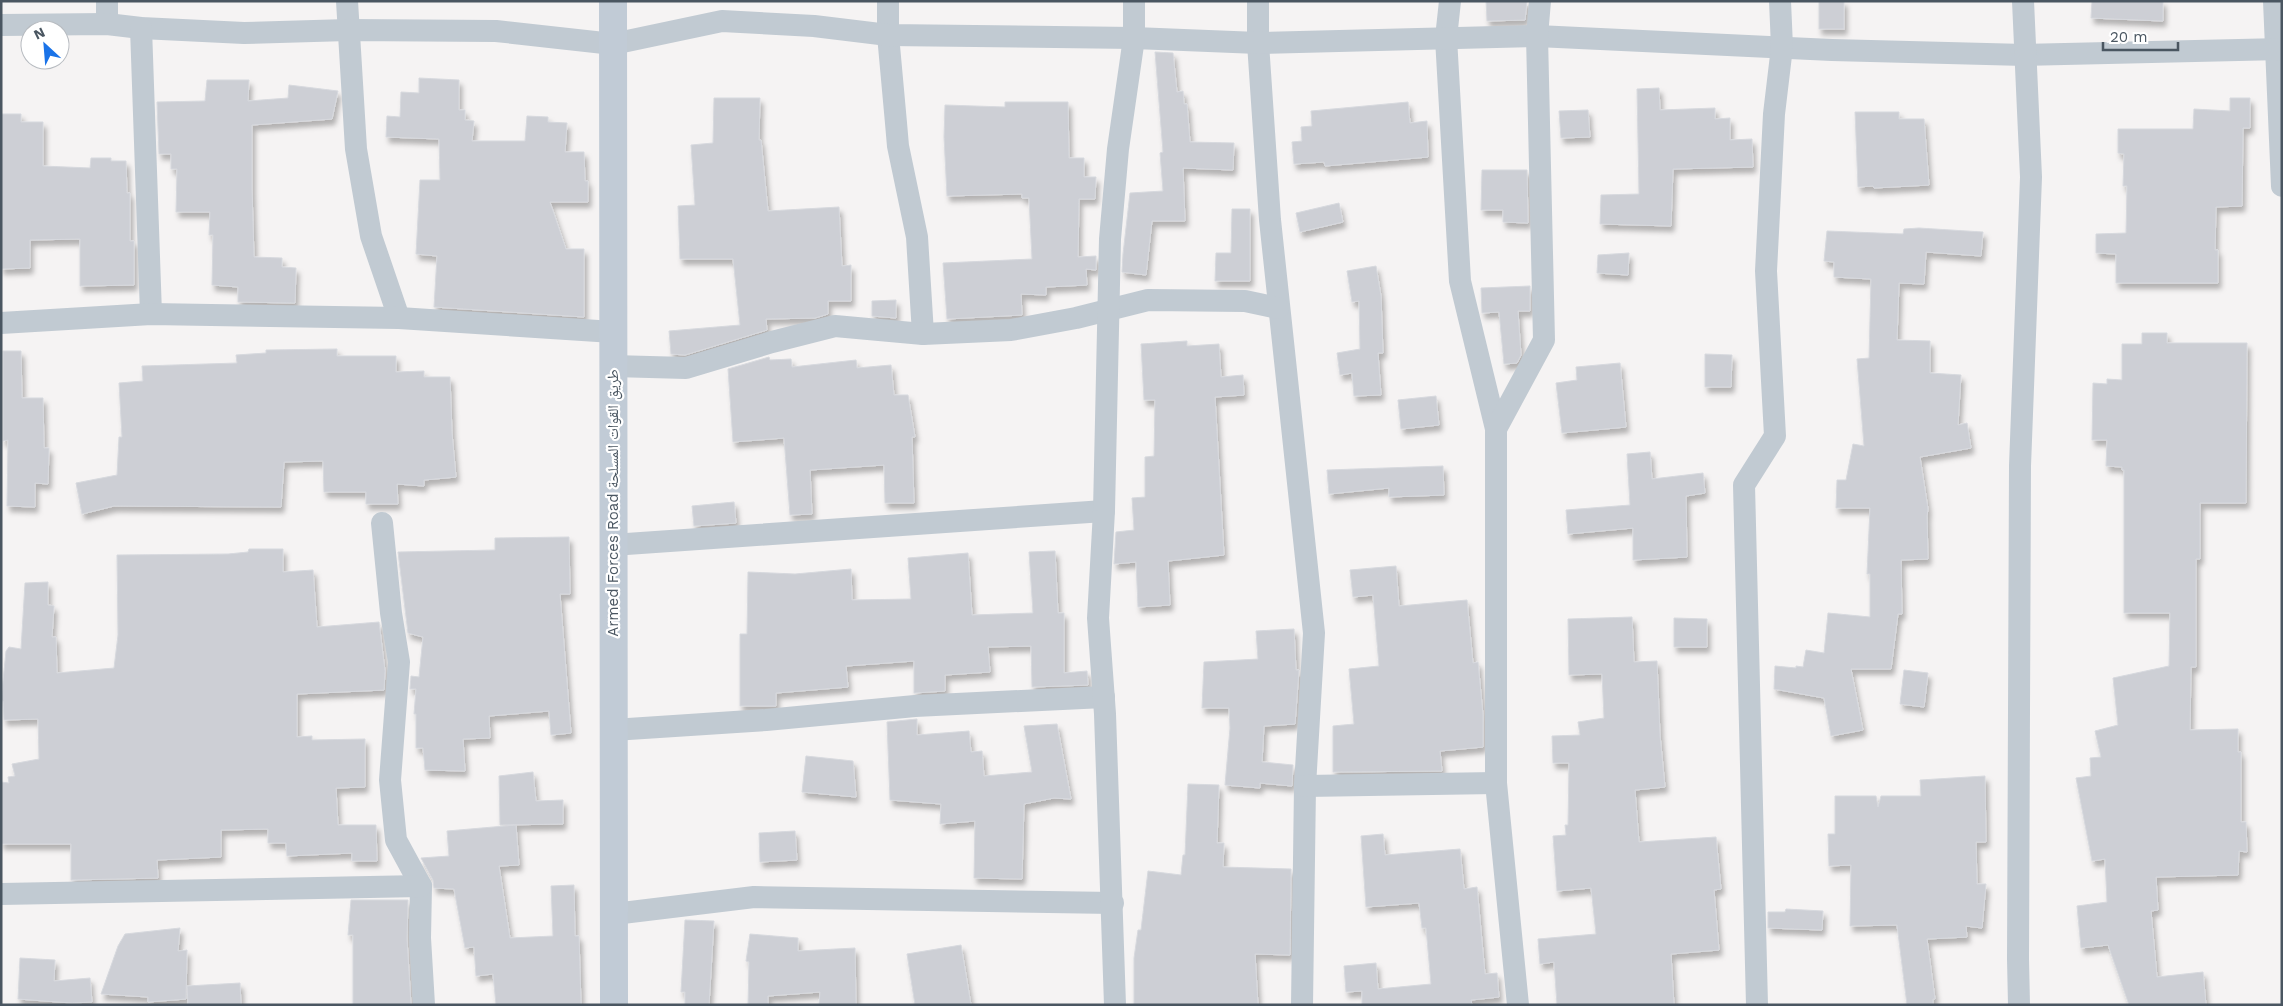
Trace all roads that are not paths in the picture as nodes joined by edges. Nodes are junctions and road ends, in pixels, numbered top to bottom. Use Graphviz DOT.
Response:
graph roads {
  1 [pos="107,1"];
  2 [pos="347,1"];
  3 [pos="613,1"];
  4 [pos="888,1"];
  5 [pos="1134,1"];
  6 [pos="1258,1"];
  7 [pos="1450,1"];
  8 [pos="1540,1"];
  9 [pos="1780,1"];
  10 [pos="2023,1"];
  11 [pos="2274,1"];
  12 [pos="107,24"];
  13 [pos="1,25"];
  14 [pos="142,28"];
  15 [pos="348,30"];
  16 [pos="888,35"];
  17 [pos="1537,36"];
  18 [pos="1134,38"];
  19 [pos="1446,38"];
  20 [pos="1258,43"];
  21 [pos="613,44"];
  22 [pos="1782,47"];
  23 [pos="2280,49"];
  24 [pos="2025,54"];
  25 [pos="2282,186"];
  26 [pos="1278,308"];
  27 [pos="1109,310"];
  28 [pos="150,314"];
  29 [pos="399,318"];
  30 [pos="1,323"];
  31 [pos="614,332"];
  32 [pos="923,334"];
  33 [pos="613,366"];
  34 [pos="1496,429"];
  35 [pos="1104,511"];
  36 [pos="382,523"];
  37 [pos="612,545"];
  38 [pos="1104,697"];
  39 [pos="613,730"];
  40 [pos="1496,783"];
  41 [pos="1305,786"];
  42 [pos="421,886"];
  43 [pos="1,894"];
  44 [pos="1112,903"];
  45 [pos="614,914"];
  46 [pos="424,1005"];
  47 [pos="614,1005"];
  48 [pos="1115,1005"];
  49 [pos="1302,1005"];
  50 [pos="1518,1005"];
  51 [pos="1758,1005"];
  52 [pos="2019,1005"];
  1 -- 12 [label="street"];
  2 -- 15 [label="street"];
  3 -- 21 [label="street, Armed Forces Road طريق القوات المسلحة"];
  4 -- 16 [label="street"];
  5 -- 18 [label="street"];
  6 -- 20 [label="street"];
  7 -- 19 [label="street"];
  8 -- 17 [label="street"];
  9 -- 22 [label="street"];
  10 -- 24 [label="street"];
  11 -- 23 [label="street"];
  12 -- 13 [label="street"];
  12 -- 14 [label="street"];
  14 -- 15 [label="street"];
  14 -- 28 [label="street"];
  15 -- 21 [label="street"];
  15 -- 29 [label="street"];
  16 -- 18 [label="street"];
  16 -- 21 [label="street"];
  16 -- 32 [label="street"];
  17 -- 19 [label="street"];
  17 -- 22 [label="street"];
  17 -- 34 [label="street"];
  18 -- 20 [label="street"];
  18 -- 27 [label="street"];
  19 -- 20 [label="street"];
  19 -- 34 [label="street"];
  20 -- 26 [label="street"];
  21 -- 31 [label="street, Armed Forces Road طريق القوات المسلحة"];
  22 -- 24 [label="street"];
  22 -- 51 [label="street"];
  23 -- 24 [label="street"];
  23 -- 25 [label="street"];
  24 -- 52 [label="street"];
  26 -- 27 [label="street"];
  26 -- 41 [label="street"];
  27 -- 32 [label="street"];
  27 -- 35 [label="street"];
  28 -- 29 [label="street"];
  28 -- 30 [label="street"];
  29 -- 31 [label="street"];
  31 -- 33 [label="street, Armed Forces Road طريق القوات المسلحة"];
  32 -- 33 [label="street"];
  33 -- 37 [label="street, Armed Forces Road طريق القوات المسلحة"];
  34 -- 40 [label="street"];
  35 -- 37 [label="street"];
  35 -- 38 [label="street"];
  36 -- 42 [label="street"];
  37 -- 39 [label="street, Armed Forces Road طريق القوات المسلحة"];
  38 -- 39 [label="street"];
  38 -- 44 [label="street"];
  39 -- 45 [label="street, Armed Forces Road طريق القوات المسلحة"];
  40 -- 41 [label="street"];
  40 -- 50 [label="street"];
  41 -- 49 [label="street"];
  42 -- 43 [label="street"];
  42 -- 46 [label="street"];
  44 -- 45 [label="street"];
  44 -- 48 [label="street"];
  45 -- 47 [label="street, Armed Forces Road طريق القوات المسلحة"];
}
